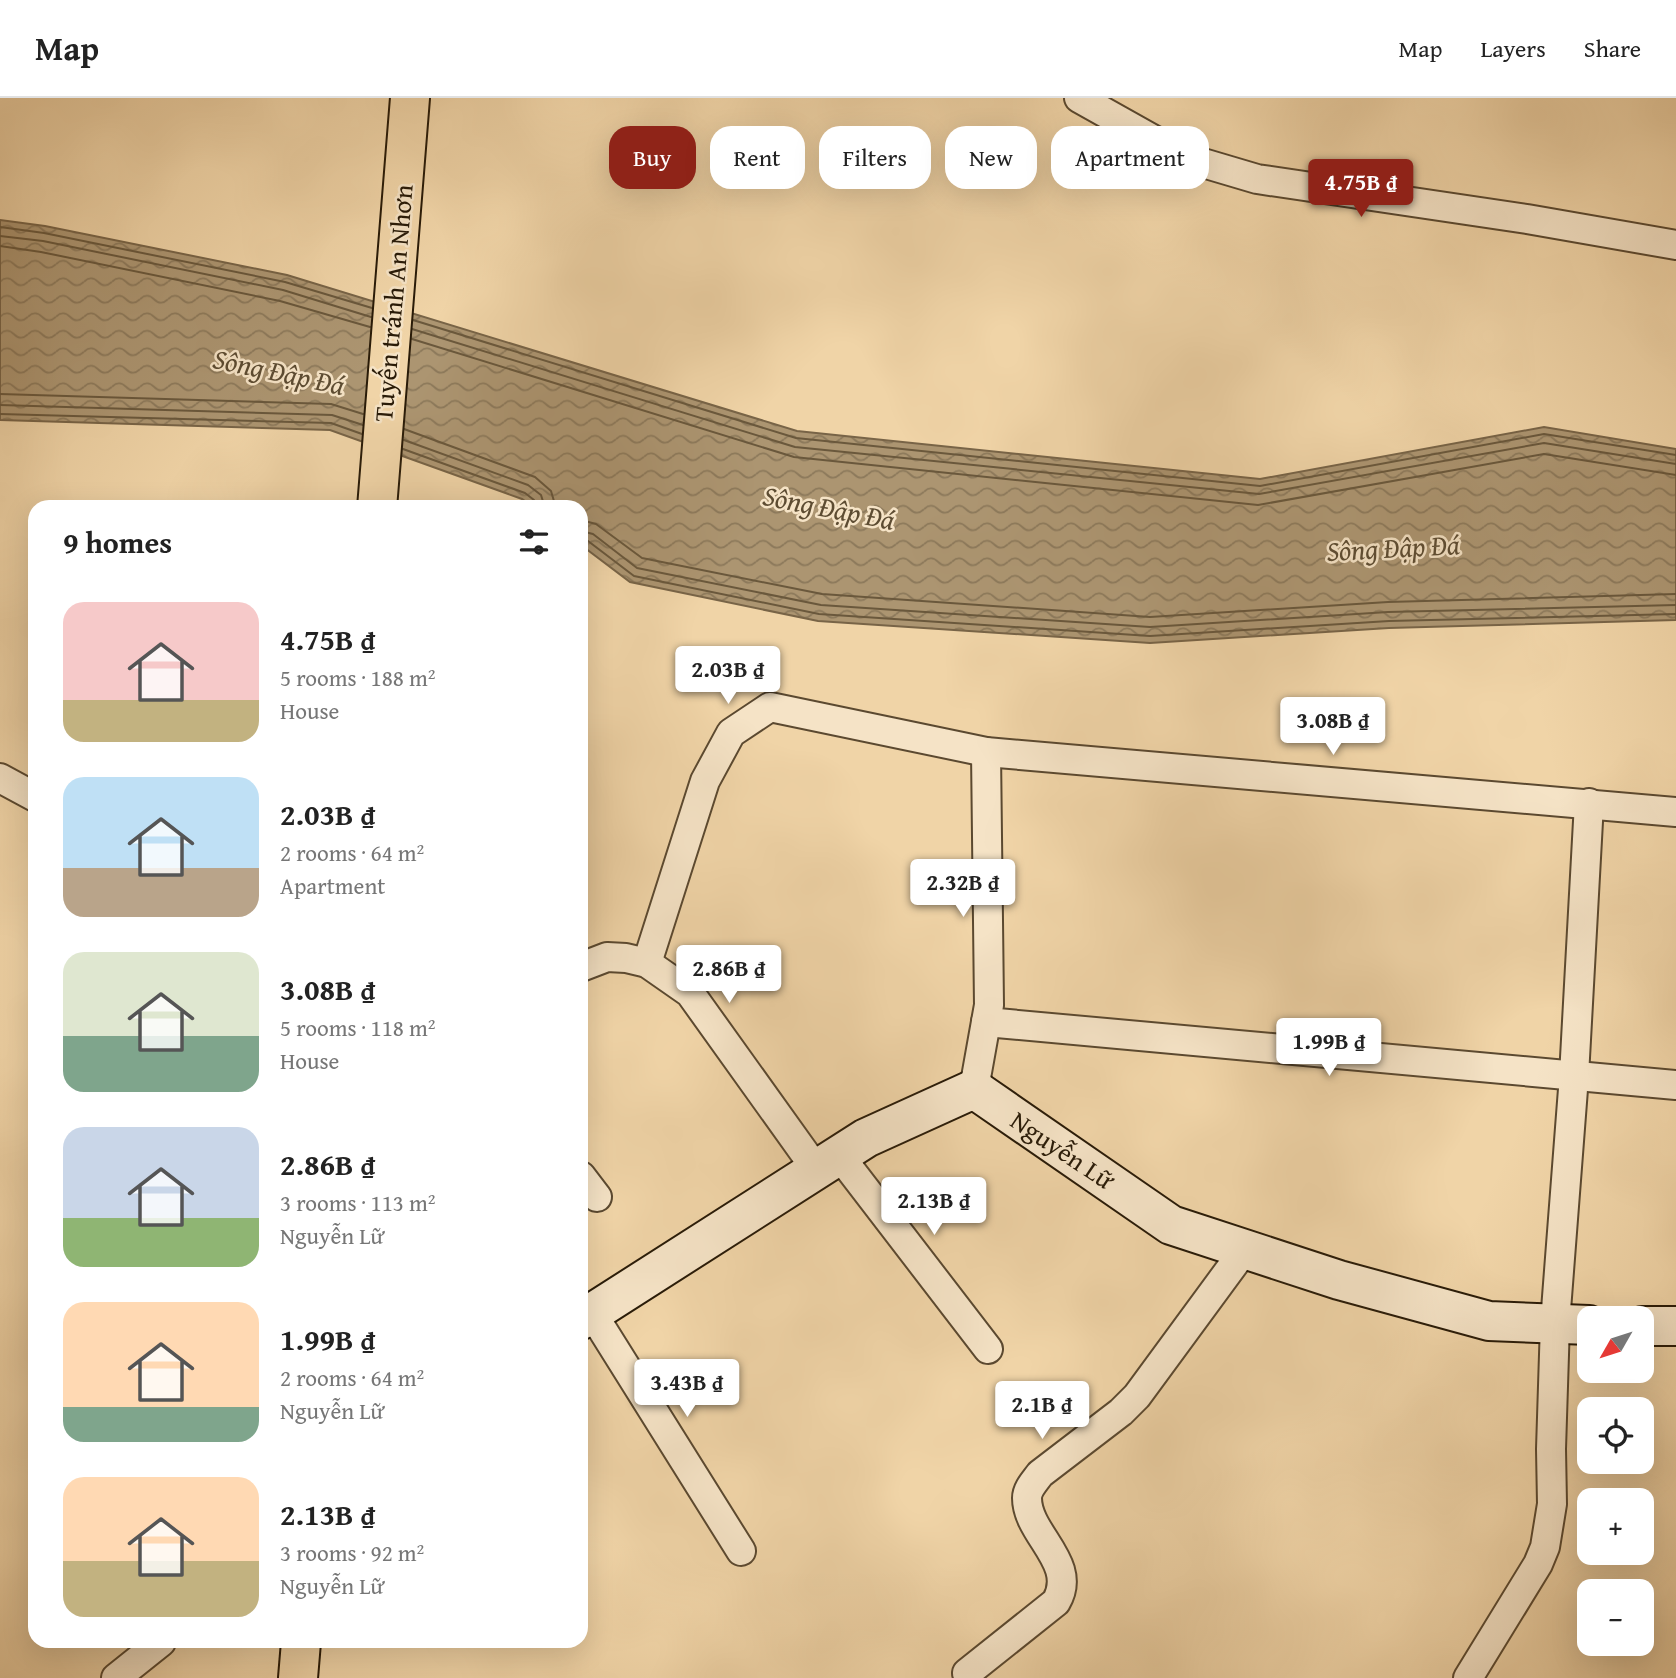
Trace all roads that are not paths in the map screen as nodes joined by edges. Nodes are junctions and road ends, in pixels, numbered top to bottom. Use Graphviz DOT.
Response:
graph roads {
  1 [pos="410,98"];
  2 [pos="1079,98"];
  3 [pos="1676,245"];
  4 [pos="378,500"];
  5 [pos="986,752"];
  6 [pos="0,778"];
  7 [pos="28,793"];
  8 [pos="1589,803"];
  9 [pos="1676,812"];
  10 [pos="588,964"];
  11 [pos="646,964"];
  12 [pos="986,1022"];
  13 [pos="1574,1076"];
  14 [pos="1676,1085"];
  15 [pos="974,1089"];
  16 [pos="828,1162"];
  17 [pos="1245,1249"];
  18 [pos="588,1315"];
  19 [pos="588,1319"];
  20 [pos="1572,1324"];
  21 [pos="1654,1326"];
  22 [pos="1676,1326"];
  23 [pos="988,1349"];
  24 [pos="741,1551"];
  25 [pos="154,1648"];
  26 [pos="300,1648"];
  27 [pos="967,1674"];
  28 [pos="116,1678"];
  29 [pos="298,1678"];
  30 [pos="1468,1678"];
  1 -- 4 [label="highway, Tuyến tránh An Nhơn"];
  2 -- 3 [label="street"];
  5 -- 8 [label="street"];
  5 -- 11 [label="street"];
  5 -- 12 [label="street"];
  6 -- 7 [label="street"];
  8 -- 9 [label="street"];
  8 -- 13 [label="street"];
  10 -- 11 [label="street"];
  11 -- 16 [label="street"];
  12 -- 13 [label="street"];
  12 -- 15 [label="street"];
  13 -- 14 [label="street"];
  13 -- 20 [label="street"];
  15 -- 16 [label="street"];
  15 -- 17 [label="street, Nguyễn Lữ"];
  16 -- 18 [label="street"];
  16 -- 23 [label="street"];
  17 -- 20 [label="street, Nguyễn Lữ"];
  17 -- 27 [label="street"];
  19 -- 24 [label="street"];
  20 -- 30 [label="street"];
  21 -- 22 [label="street"];
  25 -- 28 [label="street"];
  26 -- 29 [label="highway"];
}
